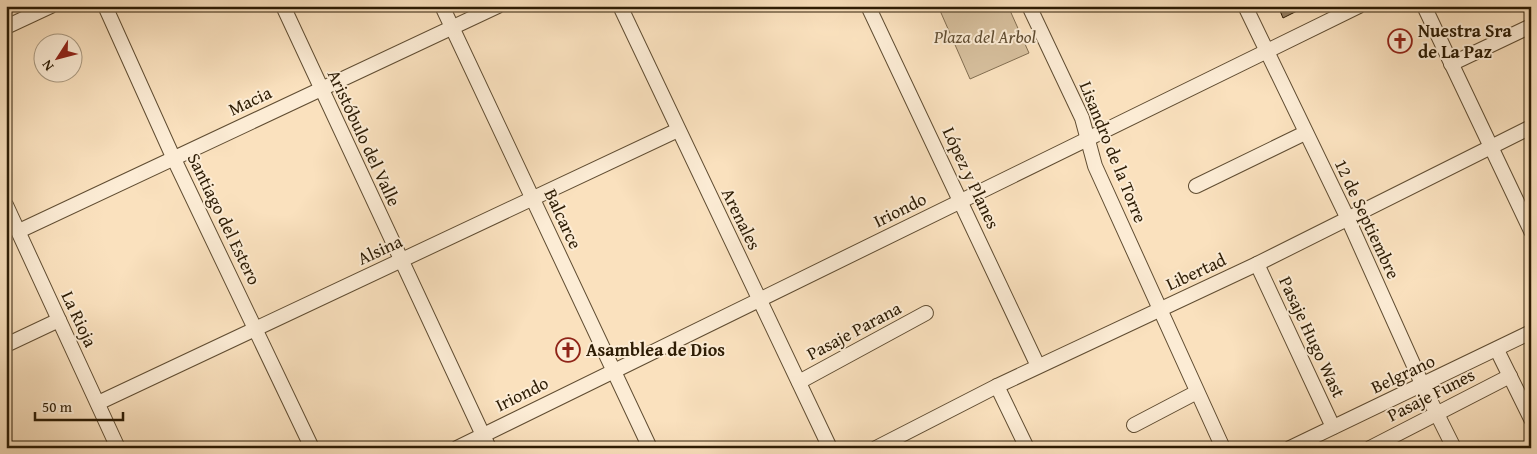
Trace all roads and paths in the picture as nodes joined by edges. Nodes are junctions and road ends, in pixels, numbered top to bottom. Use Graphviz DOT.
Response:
graph roads {
  1 [pos="51,6"];
  2 [pos="105,6"];
  3 [pos="282,6"];
  4 [pos="442,6"];
  5 [pos="498,6"];
  6 [pos="620,6"];
  7 [pos="868,6"];
  8 [pos="1030,6"];
  9 [pos="1246,6"];
  10 [pos="1359,6"];
  11 [pos="1424,6"];
  12 [pos="1531,26"];
  13 [pos="6,27"];
  14 [pos="452,28"];
  15 [pos="1267,52"];
  16 [pos="1451,64"];
  17 [pos="321,89"];
  18 [pos="1531,127"];
  19 [pos="678,130"];
  20 [pos="1305,133"];
  21 [pos="1090,139"];
  22 [pos="1492,146"];
  23 [pos="173,157"];
  24 [pos="1196,186"];
  25 [pos="533,198"];
  26 [pos="961,201"];
  27 [pos="6,205"];
  28 [pos="1348,219"];
  29 [pos="19,231"];
  30 [pos="1531,231"];
  31 [pos="401,261"];
  32 [pos="1257,264"];
  33 [pos="759,300"];
  34 [pos="1161,310"];
  35 [pos="926,314"];
  36 [pos="59,320"];
  37 [pos="256,328"];
  38 [pos="1531,332"];
  39 [pos="6,344"];
  40 [pos="1497,350"];
  41 [pos="1038,366"];
  42 [pos="613,371"];
  43 [pos="1510,376"];
  44 [pos="799,382"];
  45 [pos="998,386"];
  46 [pos="1423,386"];
  47 [pos="1197,392"];
  48 [pos="98,403"];
  49 [pos="1438,413"];
  50 [pos="1531,419"];
  51 [pos="1134,425"];
  52 [pos="1333,427"];
  53 [pos="483,435"];
  54 [pos="118,448"];
  55 [pos="312,448"];
  56 [pos="457,448"];
  57 [pos="489,448"];
  58 [pos="650,448"];
  59 [pos="830,448"];
  60 [pos="876,448"];
  61 [pos="1027,448"];
  62 [pos="1223,448"];
  63 [pos="1290,448"];
  64 [pos="1370,448"];
  65 [pos="1454,448"];
  1 -- 13 [label="street"];
  2 -- 23 [label="street, Santiago del Estero"];
  3 -- 17 [label="street, Aristóbulo del Valle"];
  4 -- 14 [label="street, Balcarce"];
  5 -- 14 [label="street, Macia"];
  6 -- 19 [label="street, Arenales"];
  7 -- 26 [label="street, López y Planes"];
  8 -- 21 [label="street, Lisandro de la Torre"];
  9 -- 15 [label="street, 12 de Septiembre"];
  10 -- 15 [label="street, Iriondo"];
  11 -- 16 [label="street"];
  12 -- 16 [label="street"];
  14 -- 17 [label="street, Macia"];
  14 -- 25 [label="street, Balcarce"];
  15 -- 20 [label="street, 12 de Septiembre"];
  15 -- 21 [label="street, Iriondo"];
  16 -- 22 [label="street"];
  17 -- 23 [label="street, Macia"];
  17 -- 31 [label="street, Aristóbulo del Valle"];
  18 -- 22 [label="street, Libertad"];
  19 -- 25 [label="street, Alsina"];
  19 -- 33 [label="street, Arenales"];
  20 -- 24 [label="street"];
  20 -- 28 [label="street, 12 de Septiembre"];
  21 -- 26 [label="street, Iriondo"];
  21 -- 34 [label="street, Lisandro de la Torre"];
  22 -- 28 [label="street, Libertad"];
  22 -- 30 [label="street"];
  23 -- 29 [label="street, Macia"];
  23 -- 37 [label="street, Santiago del Estero"];
  25 -- 31 [label="street, Alsina"];
  25 -- 42 [label="street, Balcarce"];
  26 -- 33 [label="street, Iriondo"];
  26 -- 41 [label="street, López y Planes"];
  27 -- 29 [label="street, La Rioja"];
  28 -- 32 [label="street, Libertad"];
  28 -- 46 [label="street, 12 de Septiembre"];
  29 -- 36 [label="street, La Rioja"];
  31 -- 37 [label="street, Alsina"];
  31 -- 53 [label="street, Aristóbulo del Valle"];
  32 -- 34 [label="street, Libertad"];
  32 -- 52 [label="street, Pasaje Hugo Wast"];
  33 -- 42 [label="street, Iriondo"];
  33 -- 44 [label="street, Arenales"];
  34 -- 41 [label="street, Libertad"];
  34 -- 47 [label="street, Lisandro de la Torre"];
  35 -- 44 [label="street, Pasaje Parana"];
  36 -- 39 [label="street"];
  36 -- 48 [label="street, La Rioja"];
  37 -- 48 [label="street, Alsina"];
  37 -- 55 [label="street, Santiago del Estero"];
  38 -- 40 [label="street, Belgrano"];
  40 -- 43 [label="street"];
  40 -- 46 [label="street, Belgrano"];
  41 -- 45 [label="street, Libertad"];
  42 -- 53 [label="street, Iriondo"];
  42 -- 58 [label="street, Balcarce"];
  43 -- 49 [label="street, Pasaje Funes"];
  43 -- 50 [label="street"];
  44 -- 59 [label="street, Arenales"];
  45 -- 60 [label="street, Libertad"];
  45 -- 61 [label="street"];
  46 -- 49 [label="street, 12 de Septiembre"];
  46 -- 52 [label="street, Belgrano"];
  47 -- 51 [label="street"];
  47 -- 62 [label="street, Lisandro de la Torre"];
  48 -- 54 [label="street, La Rioja"];
  49 -- 64 [label="street, Pasaje Funes"];
  49 -- 65 [label="street, 12 de Septiembre"];
  52 -- 63 [label="street, Belgrano"];
  53 -- 56 [label="street, Iriondo"];
  53 -- 57 [label="street, Aristóbulo del Valle"];
}
